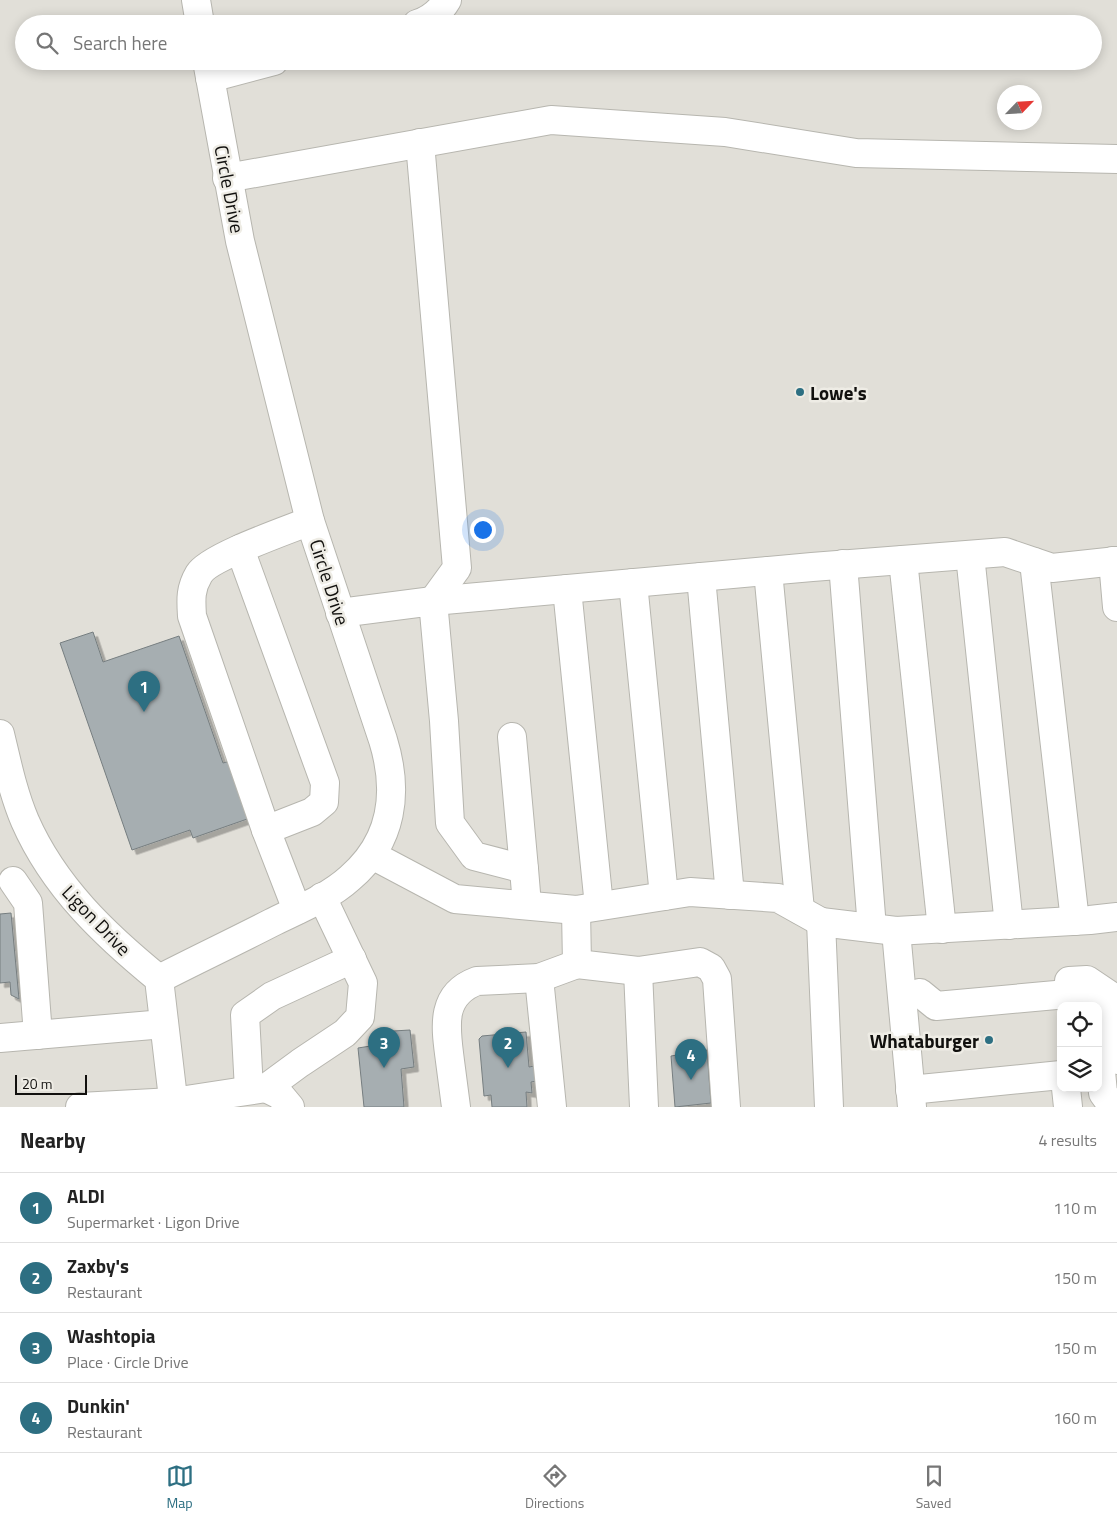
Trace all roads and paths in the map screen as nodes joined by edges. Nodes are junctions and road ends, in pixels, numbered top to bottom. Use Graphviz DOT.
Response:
graph roads {
  1 [pos="196,0"];
  2 [pos="446,0"];
  3 [pos="198,15"];
  4 [pos="434,15"];
  5 [pos="208,70"];
  6 [pos="420,143"];
  7 [pos="1117,159"];
  8 [pos="227,178"];
  9 [pos="310,521"];
  10 [pos="240,549"];
  11 [pos="970,555"];
  12 [pos="903,560"];
  13 [pos="1115,561"];
  14 [pos="1034,562"];
  15 [pos="843,564"];
  16 [pos="768,571"];
  17 [pos="700,577"];
  18 [pos="633,583"];
  19 [pos="567,589"];
  20 [pos="433,601"];
  21 [pos="1117,607"];
  22 [pos="340,612"];
  23 [pos="0,734"];
  24 [pos="512,737"];
  25 [pos="266,830"];
  26 [pos="372,855"];
  27 [pos="46,860"];
  28 [pos="524,869"];
  29 [pos="7,881"];
  30 [pos="730,895"];
  31 [pos="664,896"];
  32 [pos="322,897"];
  33 [pos="527,905"];
  34 [pos="587,908"];
  35 [pos="297,910"];
  36 [pos="810,916"];
  37 [pos="1117,918"];
  38 [pos="1075,921"];
  39 [pos="1008,925"];
  40 [pos="942,928"];
  41 [pos="884,929"];
  42 [pos="352,959"];
  43 [pos="577,964"];
  44 [pos="638,971"];
  45 [pos="539,978"];
  46 [pos="159,979"];
  47 [pos="1058,991"];
  48 [pos="911,994"];
  49 [pos="164,1024"];
  50 [pos="38,1035"];
  51 [pos="0,1038"];
  52 [pos="1099,1047"];
  53 [pos="1117,1060"];
  54 [pos="1057,1076"];
  55 [pos="258,1089"];
  56 [pos="1066,1092"];
  57 [pos="911,1099"];
  58 [pos="173,1104"];
  59 [pos="1115,1104"];
  60 [pos="80,1107"];
  61 [pos="290,1107"];
  62 [pos="456,1107"];
  63 [pos="552,1107"];
  64 [pos="644,1107"];
  65 [pos="726,1107"];
  66 [pos="829,1107"];
  67 [pos="1068,1107"];
  1 -- 3 [label="street"];
  2 -- 4 [label="street"];
  5 -- 8 [label="street, Circle Drive"];
  6 -- 7 [label="street"];
  6 -- 8 [label="street"];
  6 -- 20 [label="street"];
  8 -- 9 [label="street, Circle Drive"];
  9 -- 10 [label="street"];
  9 -- 22 [label="street, Circle Drive"];
  10 -- 25 [label="street"];
  10 -- 25 [label="street"];
  11 -- 12 [label="street"];
  11 -- 14 [label="street"];
  11 -- 39 [label="street"];
  12 -- 15 [label="street"];
  12 -- 40 [label="street"];
  13 -- 14 [label="street"];
  13 -- 21 [label="street"];
  14 -- 38 [label="street"];
  15 -- 16 [label="street"];
  15 -- 41 [label="street"];
  16 -- 17 [label="street"];
  16 -- 36 [label="street"];
  17 -- 18 [label="street"];
  17 -- 30 [label="street"];
  18 -- 19 [label="street"];
  18 -- 31 [label="street"];
  19 -- 20 [label="street"];
  19 -- 34 [label="street"];
  20 -- 22 [label="street"];
  20 -- 28 [label="street"];
  22 -- 26 [label="street, Circle Drive"];
  23 -- 27 [label="street, Ligon Drive"];
  24 -- 28 [label="street"];
  25 -- 35 [label="street"];
  26 -- 32 [label="street, Circle Drive"];
  26 -- 33 [label="street"];
  27 -- 29 [label="street"];
  27 -- 46 [label="street, Ligon Drive"];
  28 -- 33 [label="street"];
  29 -- 50 [label="street"];
  30 -- 31 [label="street"];
  30 -- 36 [label="street"];
  31 -- 34 [label="street"];
  32 -- 35 [label="street, Circle Drive"];
  32 -- 42 [label="street"];
  33 -- 34 [label="street"];
  34 -- 43 [label="street"];
  35 -- 46 [label="street, Circle Drive"];
  36 -- 41 [label="street"];
  36 -- 66 [label="street"];
  37 -- 38 [label="street"];
  38 -- 39 [label="street"];
  39 -- 40 [label="street"];
  40 -- 41 [label="street"];
  41 -- 48 [label="street"];
  42 -- 55 [label="street"];
  42 -- 55 [label="street"];
  43 -- 44 [label="street"];
  43 -- 45 [label="street"];
  44 -- 64 [label="street"];
  44 -- 65 [label="street"];
  45 -- 62 [label="street"];
  45 -- 63 [label="street"];
  46 -- 49 [label="street"];
  47 -- 48 [label="street"];
  47 -- 53 [label="street"];
  48 -- 57 [label="street"];
  49 -- 50 [label="street"];
  49 -- 58 [label="street"];
  50 -- 51 [label="street"];
  52 -- 59 [label="street"];
  54 -- 57 [label="street"];
  55 -- 58 [label="street"];
  55 -- 61 [label="street"];
  56 -- 67 [label="street"];
  58 -- 60 [label="street"];
}
